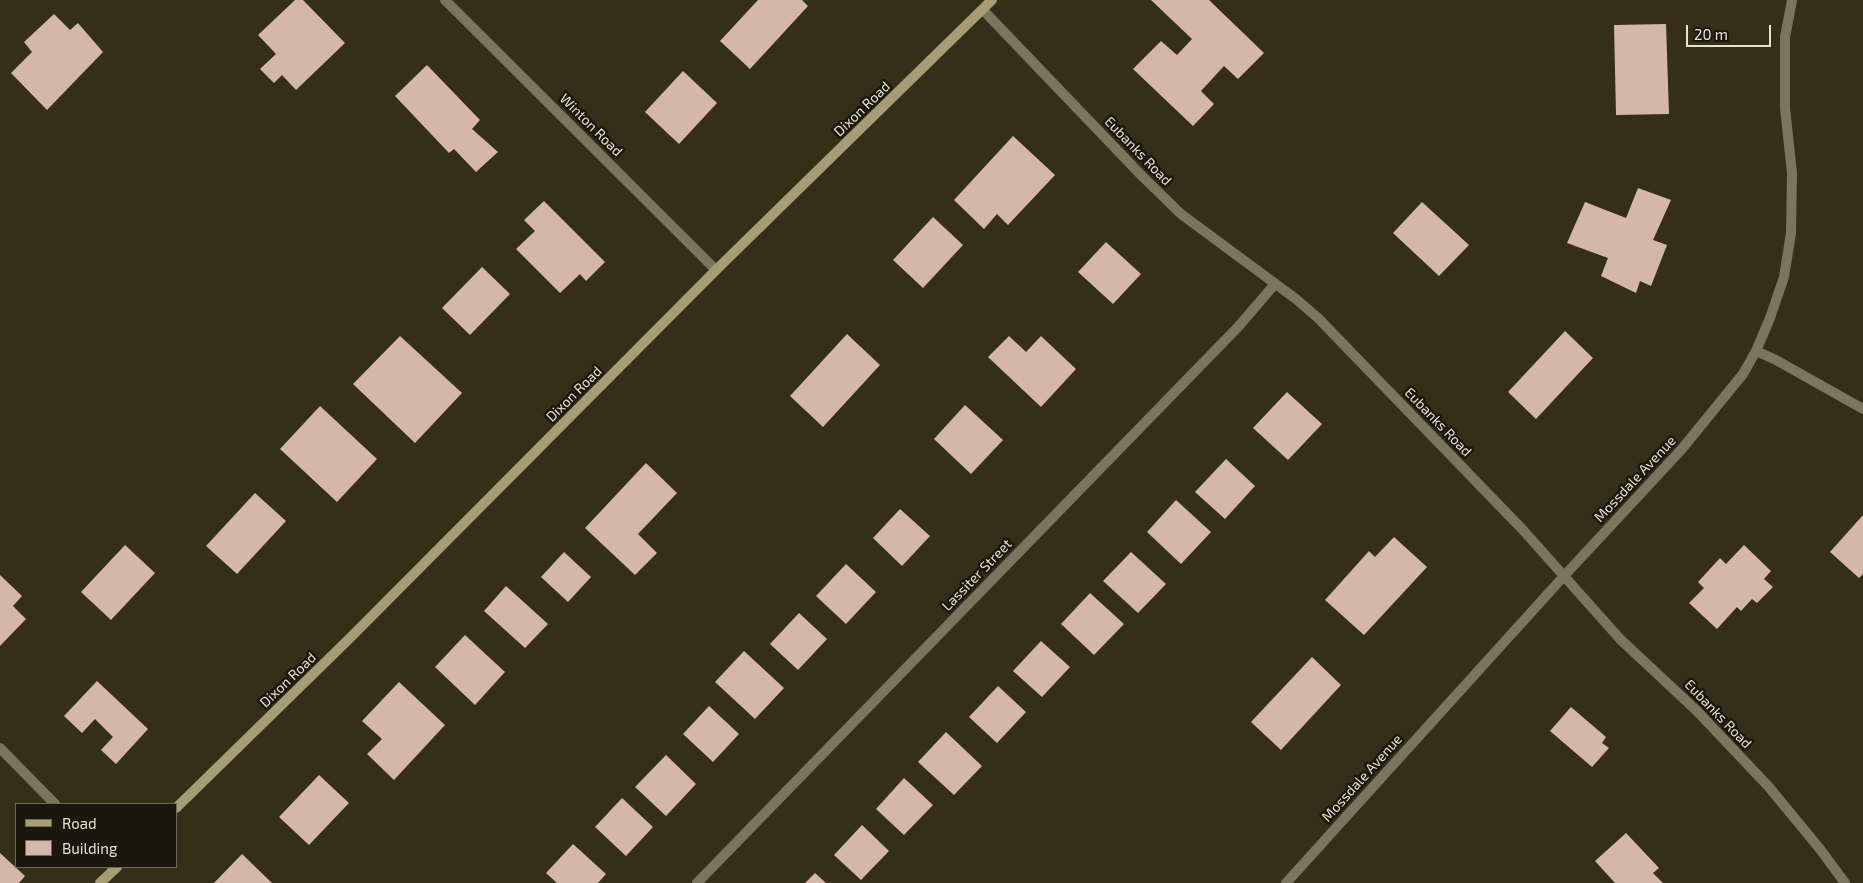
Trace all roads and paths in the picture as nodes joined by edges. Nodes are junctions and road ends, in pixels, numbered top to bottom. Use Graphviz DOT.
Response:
graph roads {
  1 [pos="445,0"];
  2 [pos="992,0"];
  3 [pos="1792,0"];
  4 [pos="983,10"];
  5 [pos="716,270"];
  6 [pos="1274,284"];
  7 [pos="1756,351"];
  8 [pos="1863,408"];
  9 [pos="1564,576"];
  10 [pos="0,748"];
  11 [pos="54,803"];
  12 [pos="178,806"];
  13 [pos="116,868"];
  14 [pos="100,883"];
  15 [pos="697,883"];
  16 [pos="1286,883"];
  17 [pos="1845,883"];
  1 -- 5 [label="street, Winton Road"];
  2 -- 4 [label="street, Dixon Road"];
  3 -- 7 [label="street, Mossdale Avenue"];
  4 -- 5 [label="street, Dixon Road"];
  4 -- 6 [label="street, Eubanks Road"];
  5 -- 12 [label="street, Dixon Road"];
  6 -- 9 [label="street, Eubanks Road"];
  6 -- 15 [label="street, Lassiter Street"];
  7 -- 8 [label="street"];
  7 -- 9 [label="street, Mossdale Avenue"];
  9 -- 16 [label="street, Mossdale Avenue"];
  9 -- 17 [label="street, Eubanks Road"];
  10 -- 11 [label="street"];
  13 -- 14 [label="street"];
}
